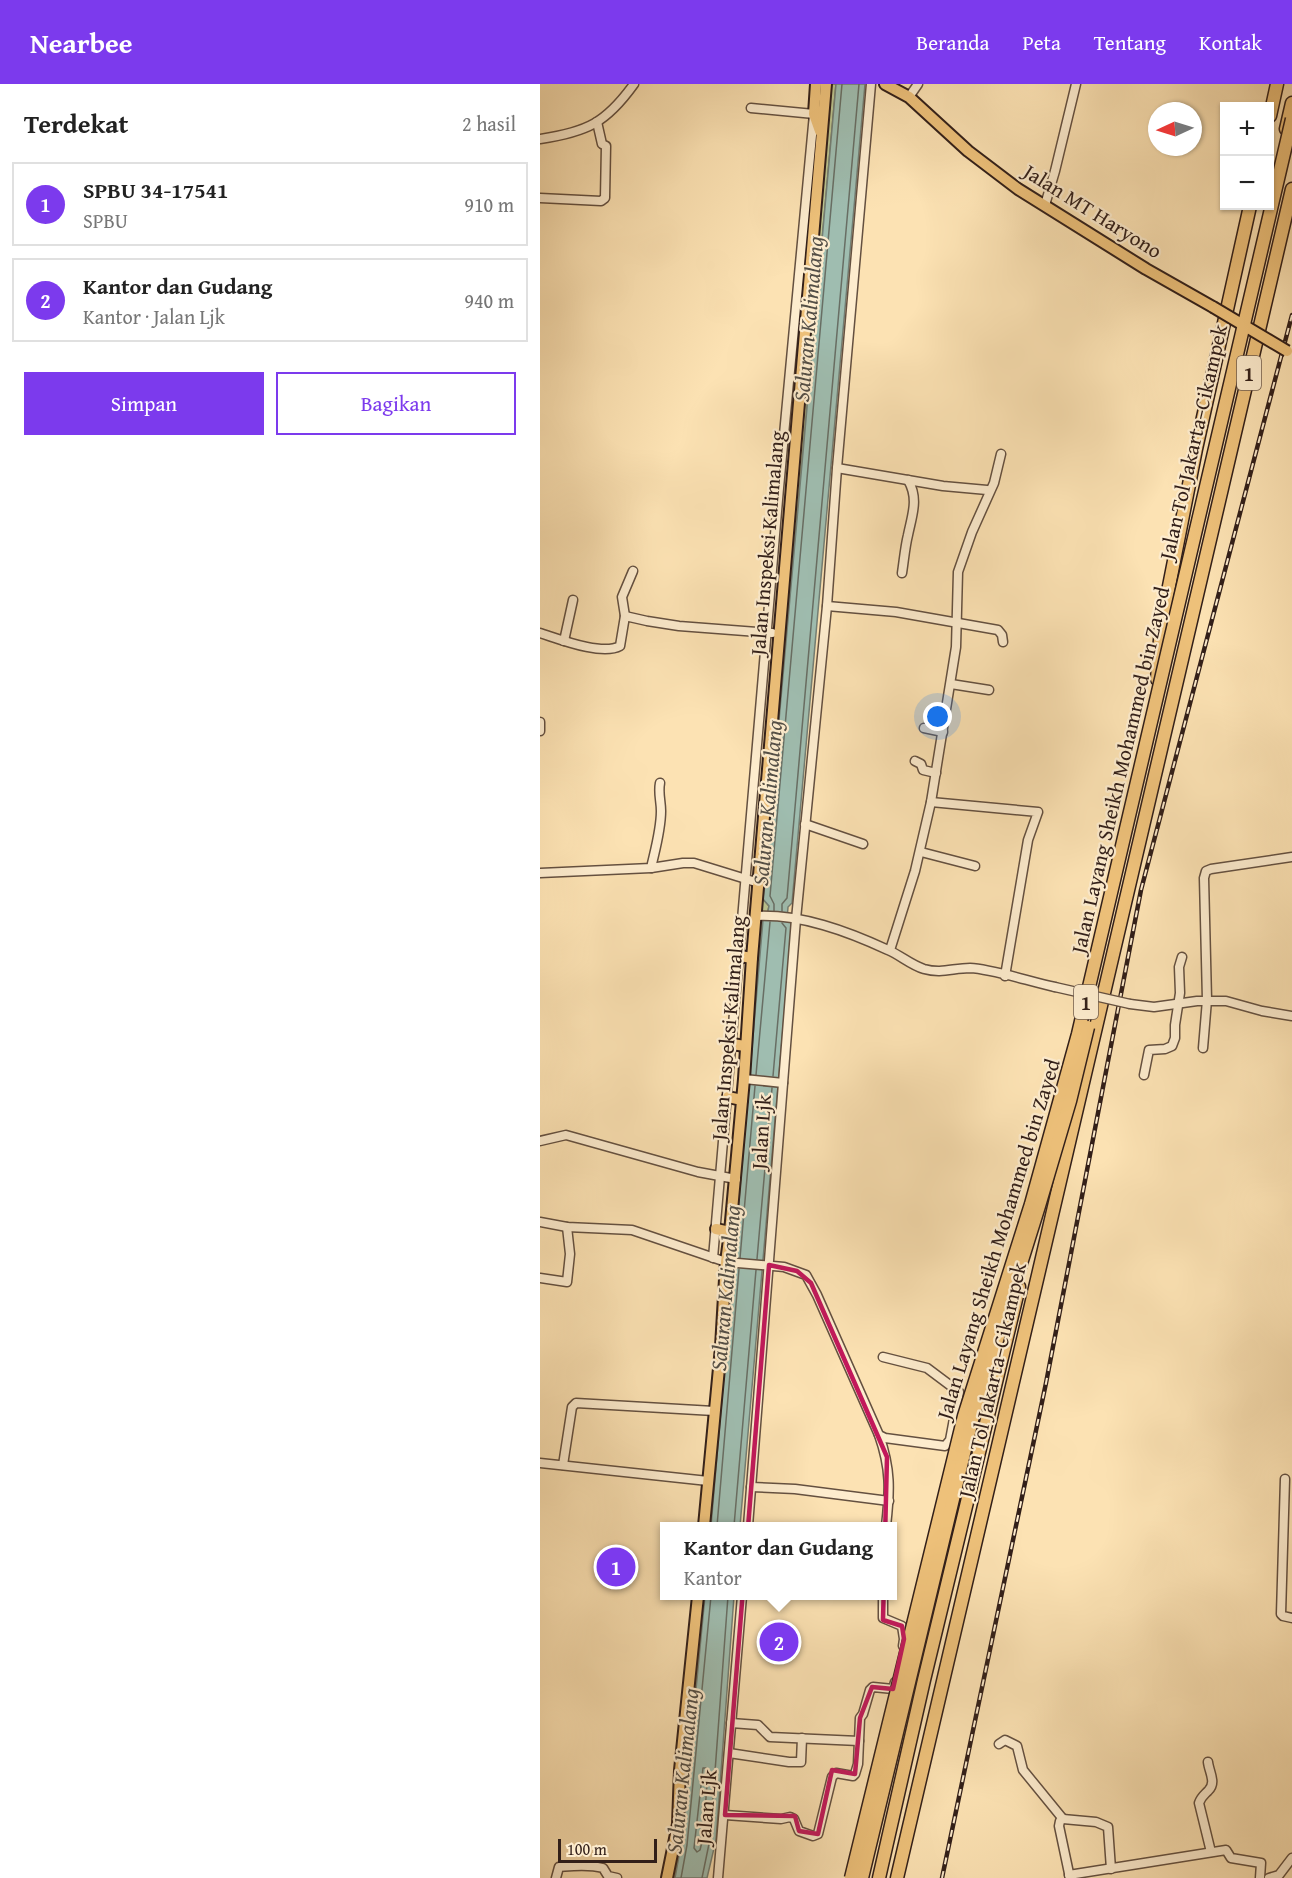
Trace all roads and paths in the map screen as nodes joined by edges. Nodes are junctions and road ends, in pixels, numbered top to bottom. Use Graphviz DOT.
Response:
graph roads {
  1 [pos="634,84"];
  2 [pos="816,84"];
  3 [pos="825,84"];
  4 [pos="871,84"];
  5 [pos="885,84"];
  6 [pos="918,84"];
  7 [pos="1076,84"];
  8 [pos="1276,84"];
  9 [pos="909,97"];
  10 [pos="1272,102"];
  11 [pos="1292,103"];
  12 [pos="751,108"];
  13 [pos="814,114"];
  14 [pos="1292,119"];
  15 [pos="597,122"];
  16 [pos="822,137"];
  17 [pos="540,139"];
  18 [pos="1292,149"];
  19 [pos="1274,177"];
  20 [pos="1292,189"];
  21 [pos="540,198"];
  22 [pos="1045,205"];
  23 [pos="1249,210"];
  24 [pos="1267,210"];
  25 [pos="1289,353"];
  26 [pos="1001,454"];
  27 [pos="837,468"];
  28 [pos="908,480"];
  29 [pos="989,492"];
  30 [pos="633,571"];
  31 [pos="902,573"];
  32 [pos="573,600"];
  33 [pos="827,606"];
  34 [pos="625,615"];
  35 [pos="957,622"];
  36 [pos="540,633"];
  37 [pos="773,633"];
  38 [pos="564,641"];
  39 [pos="1003,642"];
  40 [pos="951,684"];
  41 [pos="989,690"];
  42 [pos="1155,701"];
  43 [pos="540,722"];
  44 [pos="924,729"];
  45 [pos="540,731"];
  46 [pos="943,732"];
  47 [pos="915,761"];
  48 [pos="936,773"];
  49 [pos="660,783"];
  50 [pos="931,802"];
  51 [pos="805,824"];
  52 [pos="863,844"];
  53 [pos="921,852"];
  54 [pos="1292,857"];
  55 [pos="975,866"];
  56 [pos="651,868"];
  57 [pos="540,873"];
  58 [pos="746,879"];
  59 [pos="759,883"];
  60 [pos="761,916"];
  61 [pos="793,918"];
  62 [pos="890,950"];
  63 [pos="740,956"];
  64 [pos="1182,957"];
  65 [pos="752,958"];
  66 [pos="1005,976"];
  67 [pos="1207,1000"];
  68 [pos="1178,1004"];
  69 [pos="1292,1016"];
  70 [pos="732,1044"];
  71 [pos="745,1046"];
  72 [pos="1203,1047"];
  73 [pos="1144,1075"];
  74 [pos="746,1079"];
  75 [pos="781,1082"];
  76 [pos="728,1097"];
  77 [pos="742,1100"];
  78 [pos="540,1141"];
  79 [pos="720,1176"];
  80 [pos="735,1179"];
  81 [pos="540,1222"];
  82 [pos="567,1227"];
  83 [pos="716,1229"];
  84 [pos="730,1232"];
  85 [pos="713,1258"];
  86 [pos="729,1263"];
  87 [pos="766,1265"];
  88 [pos="540,1278"];
  89 [pos="883,1357"];
  90 [pos="714,1411"];
  91 [pos="879,1436"];
  92 [pos="540,1463"];
  93 [pos="563,1465"];
  94 [pos="1285,1479"];
  95 [pos="708,1481"];
  96 [pos="751,1487"];
  97 [pos="888,1501"];
  98 [pos="704,1522"];
  99 [pos="748,1522"];
  100 [pos="886,1522"];
  101 [pos="698,1600"];
  102 [pos="742,1600"];
  103 [pos="883,1600"];
  104 [pos="1292,1618"];
  105 [pos="731,1724"];
  106 [pos="802,1738"];
  107 [pos="859,1741"];
  108 [pos="999,1744"];
  109 [pos="729,1753"];
  110 [pos="1208,1762"];
  111 [pos="724,1815"];
  112 [pos="1063,1819"];
  113 [pos="1211,1852"];
  114 [pos="1292,1858"];
  115 [pos="1111,1869"];
  116 [pos="607,1877"];
  117 [pos="1069,1877"];
  118 [pos="556,1878"];
  119 [pos="617,1878"];
  120 [pos="667,1878"];
  121 [pos="718,1878"];
  122 [pos="851,1878"];
  123 [pos="862,1878"];
  124 [pos="879,1878"];
  125 [pos="897,1878"];
  126 [pos="1260,1878"];
  127 [pos="1269,1878"];
  1 -- 15 [label="street"];
  2 -- 13 [label="main road, Jalan Inspeksi Kalimalang"];
  3 -- 16 [label="main road, Jalan Inspeksi Kalimalang"];
  4 -- 27 [label="street, Jalan Ljk"];
  5 -- 9 [label="main road, Jalan MT Haryono"];
  6 -- 9 [label="street"];
  7 -- 22 [label="street"];
  8 -- 10 [label="highway"];
  9 -- 22 [label="main road, Jalan MT Haryono"];
  11 -- 19 [label="highway"];
  12 -- 13 [label="street"];
  13 -- 16 [label="main road, Jalan Inspeksi Kalimalang"];
  13 -- 37 [label="street, Jalan Inspeksi Kalimalang"];
  14 -- 122 [label="highway, Jalan Layang Sheikh Mohammed bin Zayed / 1, bridge"];
  15 -- 17 [label="street"];
  15 -- 21 [label="street"];
  16 -- 37 [label="main road, Jalan Inspeksi Kalimalang"];
  18 -- 123 [label="highway, Jalan Layang Sheikh Mohammed bin Zayed / 1, bridge"];
  20 -- 125 [label="highway, Jalan Tol Jakarta–Cikampek / 1"];
  22 -- 25 [label="main road, Jalan MT Haryono, bridge"];
  23 -- 42 [label="highway"];
  24 -- 42 [label="highway, Jalan Tol Jakarta–Cikampek / 1"];
  26 -- 29 [label="street"];
  27 -- 28 [label="street"];
  27 -- 33 [label="street, Jalan Ljk"];
  28 -- 29 [label="street"];
  28 -- 31 [label="street"];
  29 -- 35 [label="street"];
  30 -- 34 [label="street"];
  32 -- 38 [label="street"];
  33 -- 35 [label="street"];
  33 -- 51 [label="street, Jalan Ljk"];
  34 -- 37 [label="street"];
  34 -- 38 [label="street"];
  35 -- 39 [label="street"];
  35 -- 40 [label="street"];
  36 -- 38 [label="street"];
  37 -- 58 [label="street, Jalan Inspeksi Kalimalang"];
  37 -- 59 [label="main road, Jalan Inspeksi Kalimalang"];
  40 -- 41 [label="street"];
  40 -- 46 [label="street"];
  42 -- 124 [label="highway, Jalan Tol Jakarta–Cikampek / 1"];
  43 -- 45 [label="street"];
  44 -- 46 [label="street"];
  46 -- 48 [label="street"];
  47 -- 48 [label="street"];
  48 -- 50 [label="street"];
  49 -- 56 [label="street"];
  50 -- 53 [label="street"];
  50 -- 66 [label="street"];
  51 -- 52 [label="street"];
  51 -- 61 [label="street, Jalan Ljk"];
  53 -- 55 [label="street"];
  53 -- 62 [label="street"];
  54 -- 67 [label="street"];
  56 -- 57 [label="street"];
  56 -- 58 [label="street"];
  58 -- 59 [label="street"];
  58 -- 63 [label="street, Jalan Inspeksi Kalimalang"];
  59 -- 60 [label="main road, Jalan Inspeksi Kalimalang"];
  60 -- 61 [label="street"];
  60 -- 65 [label="main road, Jalan Inspeksi Kalimalang"];
  61 -- 62 [label="street"];
  61 -- 75 [label="street, Jalan Ljk"];
  62 -- 66 [label="street"];
  63 -- 65 [label="main road"];
  63 -- 70 [label="street, Jalan Inspeksi Kalimalang"];
  64 -- 68 [label="street"];
  65 -- 71 [label="main road, Jalan Inspeksi Kalimalang"];
  66 -- 68 [label="street, bridge"];
  67 -- 68 [label="street"];
  67 -- 69 [label="street"];
  67 -- 72 [label="street"];
  68 -- 73 [label="street"];
  70 -- 71 [label="main road"];
  70 -- 76 [label="street, Jalan Inspeksi Kalimalang"];
  71 -- 74 [label="main road, Jalan Inspeksi Kalimalang"];
  74 -- 75 [label="street"];
  74 -- 77 [label="main road, Jalan Inspeksi Kalimalang"];
  75 -- 87 [label="street, Jalan Ljk"];
  76 -- 77 [label="main road"];
  76 -- 79 [label="street, Jalan Inspeksi Kalimalang"];
  77 -- 80 [label="main road, Jalan Inspeksi Kalimalang"];
  78 -- 79 [label="street"];
  79 -- 80 [label="street"];
  79 -- 83 [label="street, Jalan Inspeksi Kalimalang"];
  80 -- 84 [label="main road, Jalan Inspeksi Kalimalang"];
  81 -- 82 [label="street"];
  82 -- 85 [label="street"];
  82 -- 88 [label="street"];
  83 -- 84 [label="main road"];
  83 -- 85 [label="street, Jalan Inspeksi Kalimalang"];
  84 -- 86 [label="main road, Jalan Inspeksi Kalimalang"];
  85 -- 86 [label="street"];
  86 -- 87 [label="street"];
  86 -- 90 [label="main road, Jalan Inspeksi Kalimalang"];
  87 -- 91 [label="street"];
  87 -- 96 [label="street, Jalan Ljk"];
  89 -- 91 [label="street"];
  90 -- 93 [label="street"];
  90 -- 95 [label="main road, Jalan Inspeksi Kalimalang"];
  91 -- 97 [label="street"];
  92 -- 93 [label="street"];
  93 -- 95 [label="street"];
  94 -- 104 [label="street"];
  95 -- 98 [label="main road, Jalan Inspeksi Kalimalang"];
  96 -- 97 [label="street"];
  96 -- 99 [label="street, Jalan Ljk"];
  97 -- 100 [label="street"];
  101 -- 120 [label="main road"];
  102 -- 105 [label="street, Jalan Ljk"];
  103 -- 107 [label="street"];
  105 -- 106 [label="street"];
  105 -- 109 [label="street, Jalan Ljk"];
  106 -- 107 [label="street"];
  106 -- 109 [label="street"];
  107 -- 111 [label="street"];
  108 -- 112 [label="street"];
  109 -- 111 [label="street, Jalan Ljk"];
  110 -- 113 [label="street"];
  111 -- 121 [label="street, Jalan Ljk"];
  112 -- 115 [label="street"];
  112 -- 117 [label="street"];
  113 -- 115 [label="street"];
  113 -- 126 [label="street"];
  114 -- 127 [label="street"];
  115 -- 117 [label="street"];
  116 -- 118 [label="street"];
  116 -- 119 [label="street"];
}
